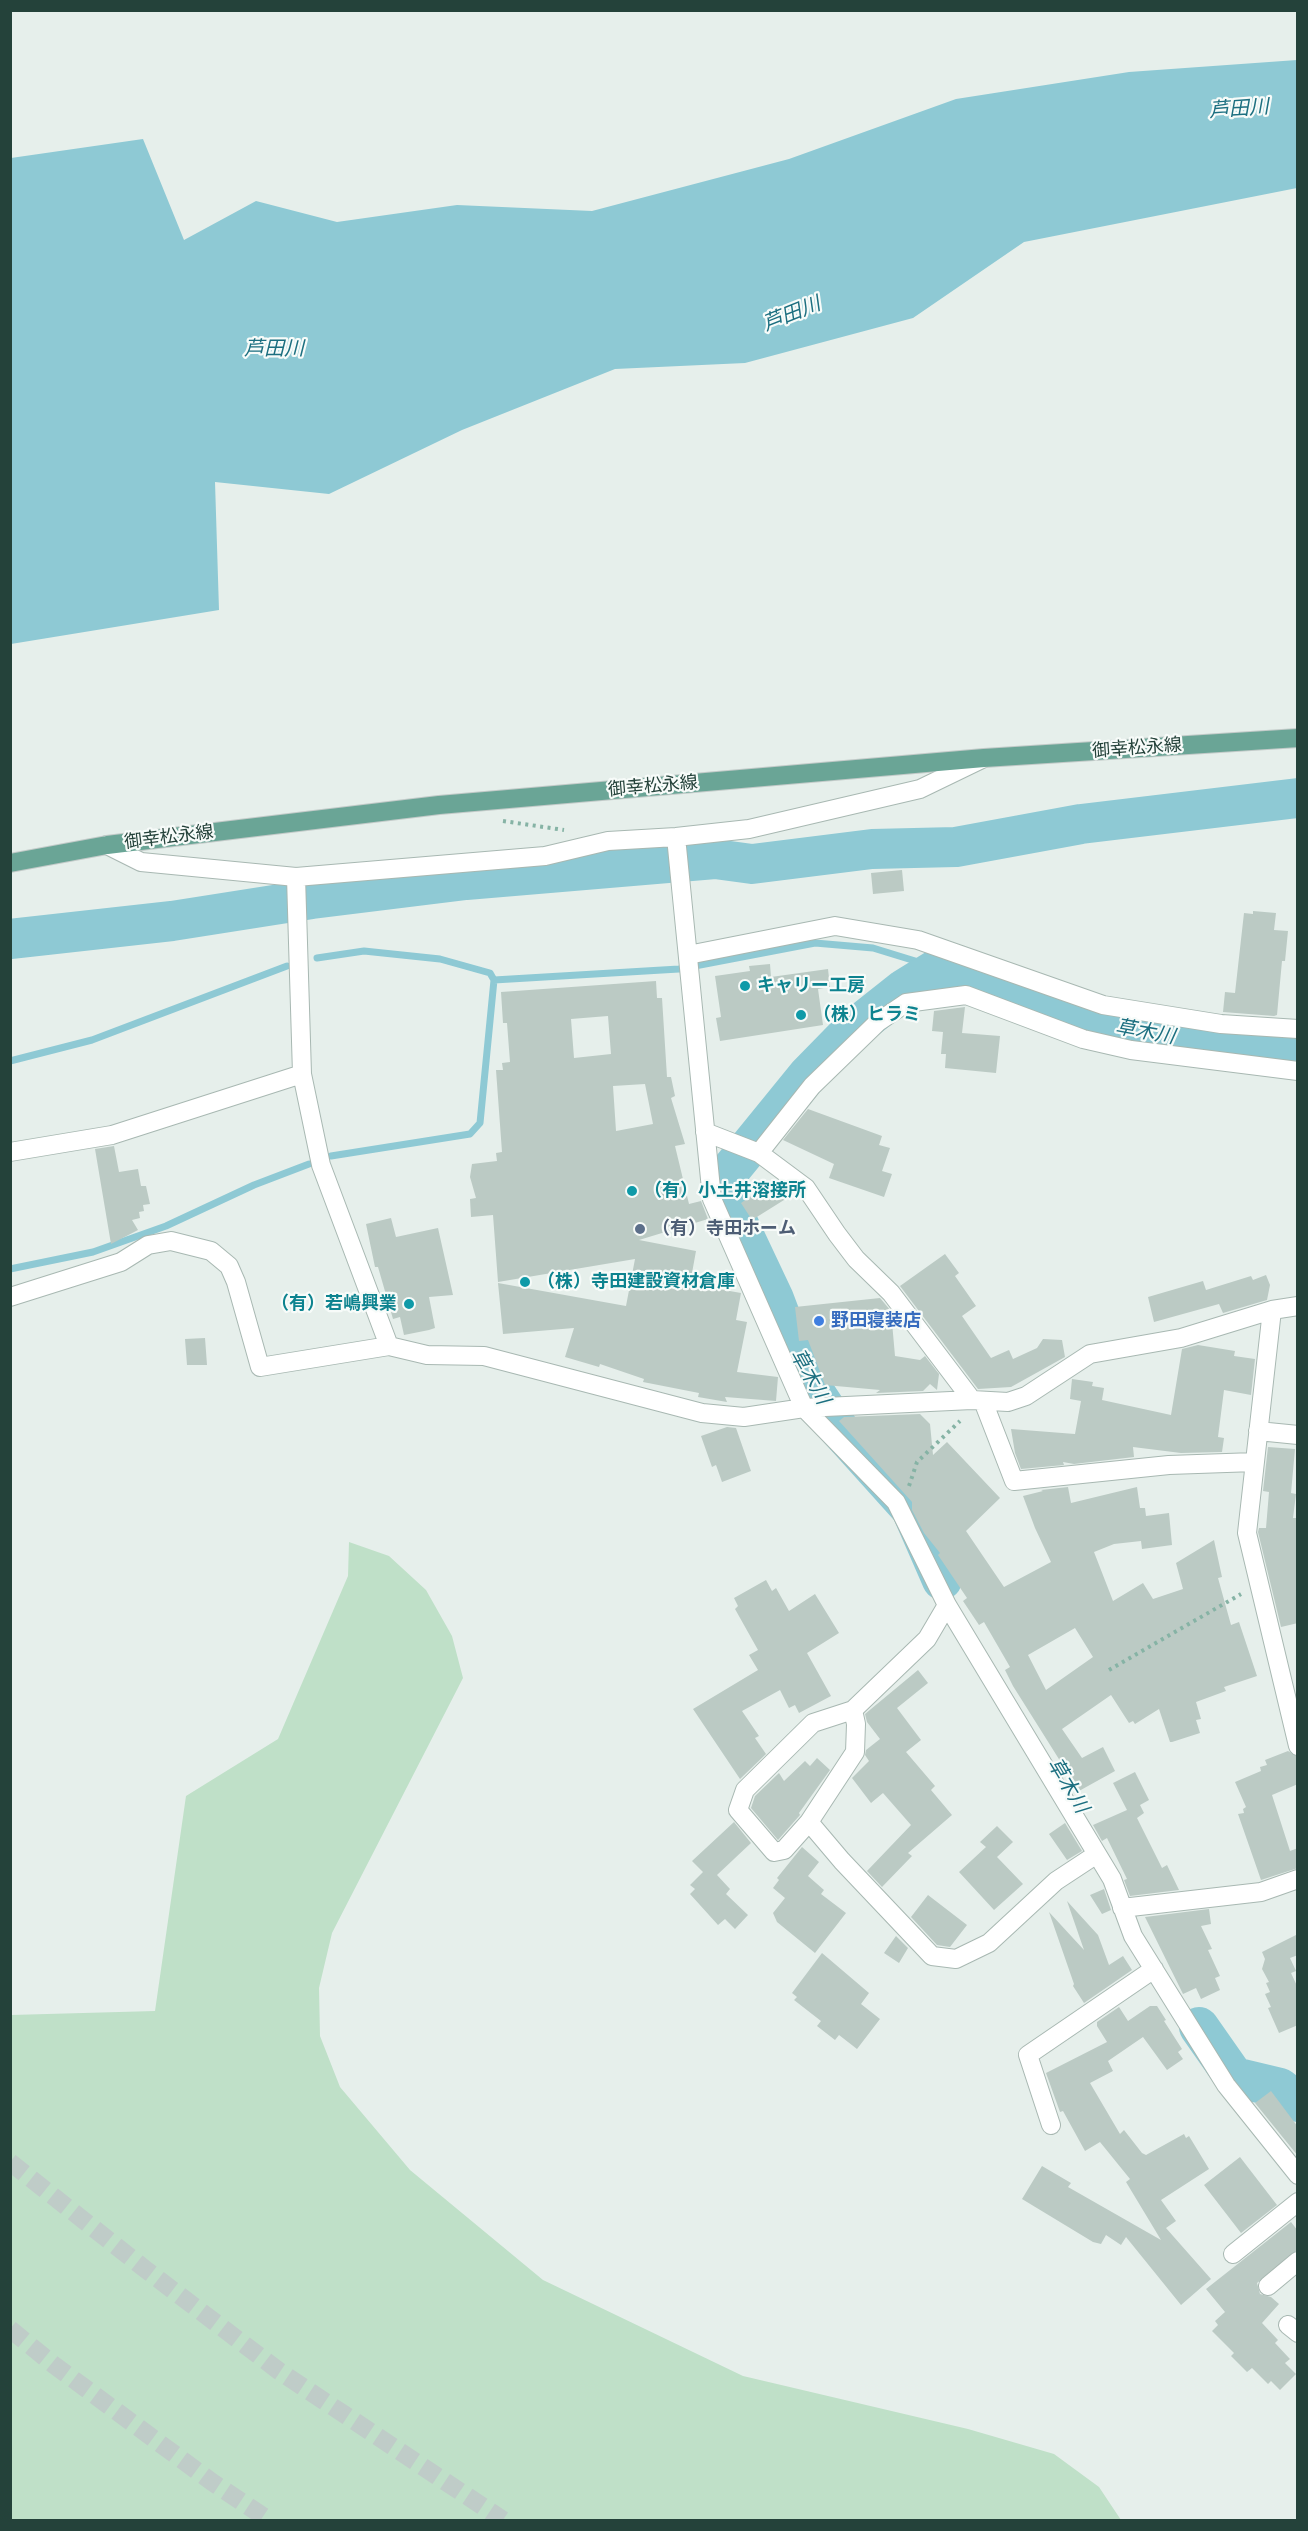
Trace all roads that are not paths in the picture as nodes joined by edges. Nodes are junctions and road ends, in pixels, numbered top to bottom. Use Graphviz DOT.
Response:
graph roads {
  1 [pos="1298,738"];
  2 [pos="984,759"];
  3 [pos="107,845"];
  4 [pos="677,845"];
  5 [pos="10,863"];
  6 [pos="297,884"];
  7 [pos="689,964"];
  8 [pos="1298,1029"];
  9 [pos="1298,1071"];
  10 [pos="302,1074"];
  11 [pos="705,1132"];
  12 [pos="750,1149"];
  13 [pos="10,1152"];
  14 [pos="10,1297"];
  15 [pos="1298,1306"];
  16 [pos="1272,1310"];
  17 [pos="389,1346"];
  18 [pos="978,1400"];
  19 [pos="818,1407"];
  20 [pos="1258,1431"];
  21 [pos="1298,1435"];
  22 [pos="1255,1462"];
  23 [pos="947,1605"];
  24 [pos="853,1710"];
  25 [pos="1298,1746"];
  26 [pos="809,1822"];
  27 [pos="1097,1854"];
  28 [pos="1298,1879"];
  29 [pos="1128,1907"];
  30 [pos="1154,1970"];
  31 [pos="1051,2125"];
  32 [pos="1298,2175"];
  33 [pos="1298,2202"];
  34 [pos="1233,2254"];
  35 [pos="1298,2261"];
  36 [pos="1268,2286"];
  1 -- 2 [label="main road, 御幸松永線"];
  2 -- 3 [label="main road, 御幸松永線"];
  2 -- 4 [label="street"];
  3 -- 5 [label="main road, 御幸松永線"];
  3 -- 6 [label="street"];
  4 -- 6 [label="street"];
  4 -- 7 [label="street"];
  6 -- 10 [label="street"];
  7 -- 8 [label="street"];
  7 -- 11 [label="street"];
  9 -- 12 [label="street"];
  10 -- 13 [label="street"];
  10 -- 17 [label="street"];
  11 -- 12 [label="street"];
  11 -- 19 [label="street"];
  12 -- 18 [label="street"];
  14 -- 17 [label="street"];
  15 -- 16 [label="street"];
  16 -- 18 [label="street"];
  16 -- 20 [label="street"];
  17 -- 19 [label="street"];
  18 -- 19 [label="street"];
  18 -- 22 [label="street"];
  19 -- 23 [label="street"];
  20 -- 21 [label="street"];
  20 -- 22 [label="street"];
  22 -- 25 [label="street"];
  23 -- 24 [label="street"];
  23 -- 27 [label="street"];
  24 -- 26 [label="street"];
  24 -- 26 [label="street"];
  26 -- 27 [label="street"];
  27 -- 29 [label="street"];
  28 -- 29 [label="street"];
  29 -- 30 [label="street"];
  30 -- 31 [label="street"];
  30 -- 32 [label="street"];
  33 -- 34 [label="street"];
  35 -- 36 [label="street"];
}
